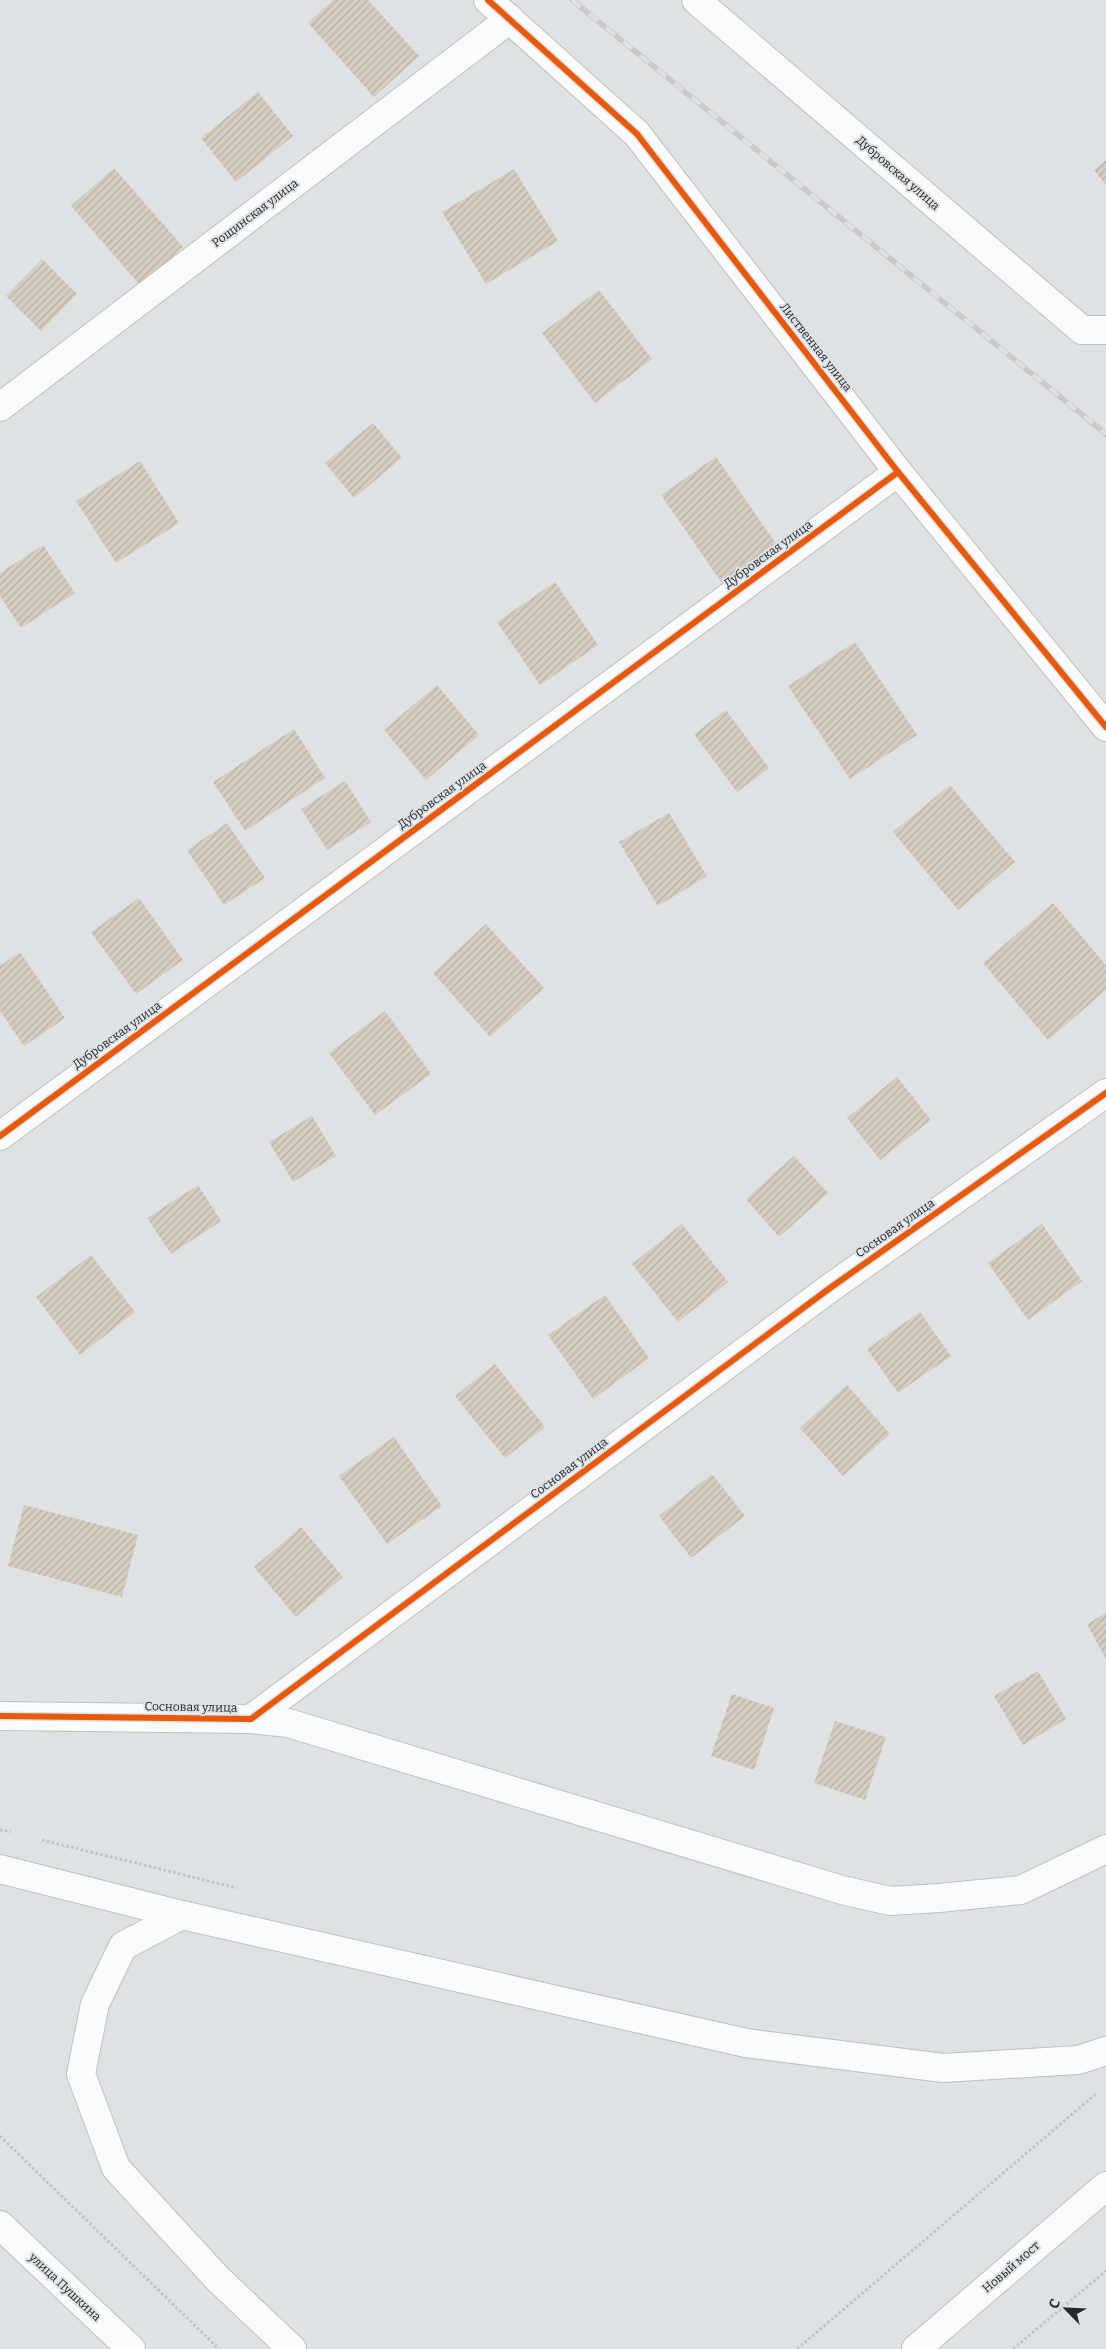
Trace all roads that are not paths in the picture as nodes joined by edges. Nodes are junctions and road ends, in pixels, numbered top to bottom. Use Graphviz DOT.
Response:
graph roads {
  1 [pos="488,0"];
  2 [pos="696,0"];
  3 [pos="510,19"];
  4 [pos="1106,330"];
  5 [pos="0,407"];
  6 [pos="898,472"];
  7 [pos="1106,727"];
  8 [pos="1106,1093"];
  9 [pos="0,1136"];
  10 [pos="0,1716"];
  11 [pos="251,1719"];
  12 [pos="1106,1849"];
  13 [pos="0,1869"];
  14 [pos="182,1915"];
  15 [pos="1106,2052"];
  16 [pos="1106,2186"];
  17 [pos="0,2225"];
  18 [pos="131,2349"];
  19 [pos="292,2349"];
  20 [pos="916,2349"];
  1 -- 3 [label="main road, Лиственная улица"];
  2 -- 4 [label="main road, Дубровская улица"];
  3 -- 5 [label="main road, Рощинская улица"];
  3 -- 6 [label="main road, Лиственная улица"];
  6 -- 7 [label="main road, Лиственная улица"];
  6 -- 9 [label="main road, Дубровская улица"];
  8 -- 11 [label="main road, Сосновая улица"];
  10 -- 11 [label="main road, Сосновая улица"];
  11 -- 12 [label="main road"];
  13 -- 14 [label="main road"];
  14 -- 15 [label="main road"];
  14 -- 19 [label="main road"];
  16 -- 20 [label="main road, Новый мост"];
  17 -- 18 [label="main road, улица Пушкина"];
}
